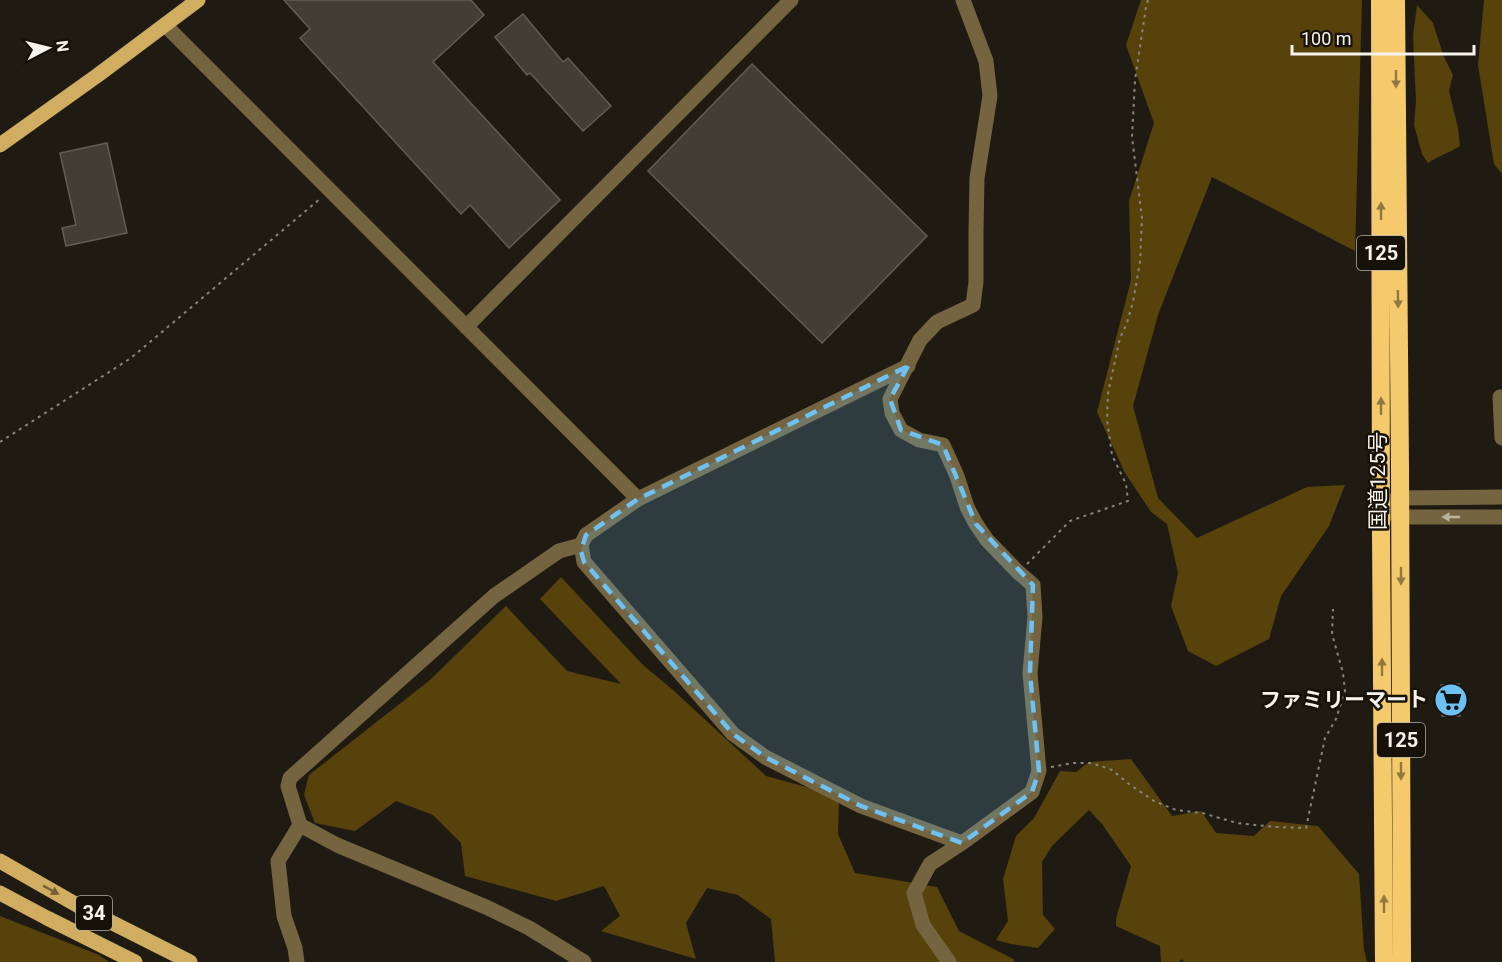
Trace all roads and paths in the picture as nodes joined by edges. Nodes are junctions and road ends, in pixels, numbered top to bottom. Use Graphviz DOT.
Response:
graph roads {
  1 [pos="198,0"];
  2 [pos="791,0"];
  3 [pos="963,0"];
  4 [pos="1148,0"];
  5 [pos="1380,0"];
  6 [pos="1396,0"];
  7 [pos="165,25"];
  8 [pos="0,145"];
  9 [pos="330,190"];
  10 [pos="466,327"];
  11 [pos="908,366"];
  12 [pos="1502,397"];
  13 [pos="1502,438"];
  14 [pos="0,442"];
  15 [pos="1502,497"];
  16 [pos="1401,498"];
  17 [pos="638,499"];
  18 [pos="1381,506"];
  19 [pos="1401,517"];
  20 [pos="1502,517"];
  21 [pos="581,545"];
  22 [pos="1018,572"];
  23 [pos="1333,609"];
  24 [pos="1039,769"];
  25 [pos="300,825"];
  26 [pos="962,843"];
  27 [pos="0,861"];
  28 [pos="0,893"];
  29 [pos="135,962"];
  30 [pos="190,962"];
  31 [pos="297,962"];
  32 [pos="584,962"];
  33 [pos="949,962"];
  34 [pos="1384,962"];
  35 [pos="1402,962"];
  1 -- 7 [label="main road"];
  2 -- 10 [label="street"];
  3 -- 11 [label="street"];
  4 -- 22 [label="path"];
  18 -- 5 [label="highway, 国道125号 / 125, one-way"];
  6 -- 16 [label="highway, 国道125号 / 125, one-way"];
  7 -- 8 [label="main road"];
  7 -- 9 [label="street"];
  9 -- 10 [label="street"];
  9 -- 14 [label="path"];
  10 -- 17 [label="street"];
  11 -- 17 [label="street"];
  11 -- 22 [label="street"];
  12 -- 13 [label="street"];
  15 -- 16 [label="street"];
  16 -- 18 [label="street"];
  16 -- 19 [label="highway, 国道125号 / 125"];
  17 -- 21 [label="street"];
  18 -- 19 [label="street"];
  34 -- 18 [label="highway, 国道125号 / 125, one-way"];
  20 -- 19 [label="street, one-way"];
  19 -- 35 [label="highway, 国道125号 / 125, one-way"];
  21 -- 25 [label="street"];
  21 -- 26 [label="street"];
  22 -- 24 [label="street"];
  23 -- 24 [label="path"];
  24 -- 26 [label="street"];
  25 -- 31 [label="street"];
  25 -- 32 [label="street"];
  26 -- 33 [label="street"];
  27 -- 30 [label="main road, 34, one-way"];
  28 -- 29 [label="main road, 34"];
}
